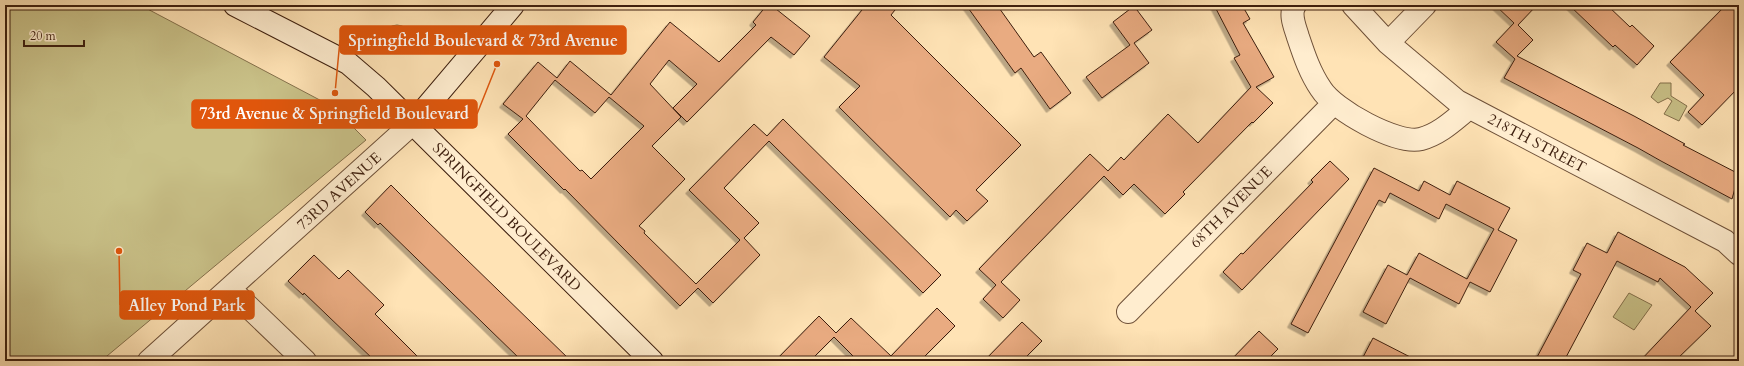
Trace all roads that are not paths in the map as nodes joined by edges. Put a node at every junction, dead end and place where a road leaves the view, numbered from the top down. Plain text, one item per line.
1 (234, 5) edge
2 (513, 5) edge
3 (1295, 5) edge
4 (1353, 5) edge
5 (1425, 5) edge
6 (1388, 43) junction
7 (1334, 103) junction
8 (1469, 108) junction
9 (413, 124) junction
10 (1739, 254) edge
11 (230, 289) junction
12 (1128, 312) dead end
13 (149, 361) edge
14 (304, 361) edge
15 (652, 361) edge

1 - 9 street, SPRINGFIELD BOULEVARD
2 - 9 street, 73RD AVENUE
3 - 7 street
4 - 6 street, 218TH STREET
5 - 6 street
6 - 8 street, 218TH STREET
7 - 8 street
7 - 12 street, 68TH AVENUE
8 - 10 street, 218TH STREET
9 - 11 street, 73RD AVENUE
9 - 15 street, SPRINGFIELD BOULEVARD
11 - 13 street, 73RD AVENUE
11 - 14 street

